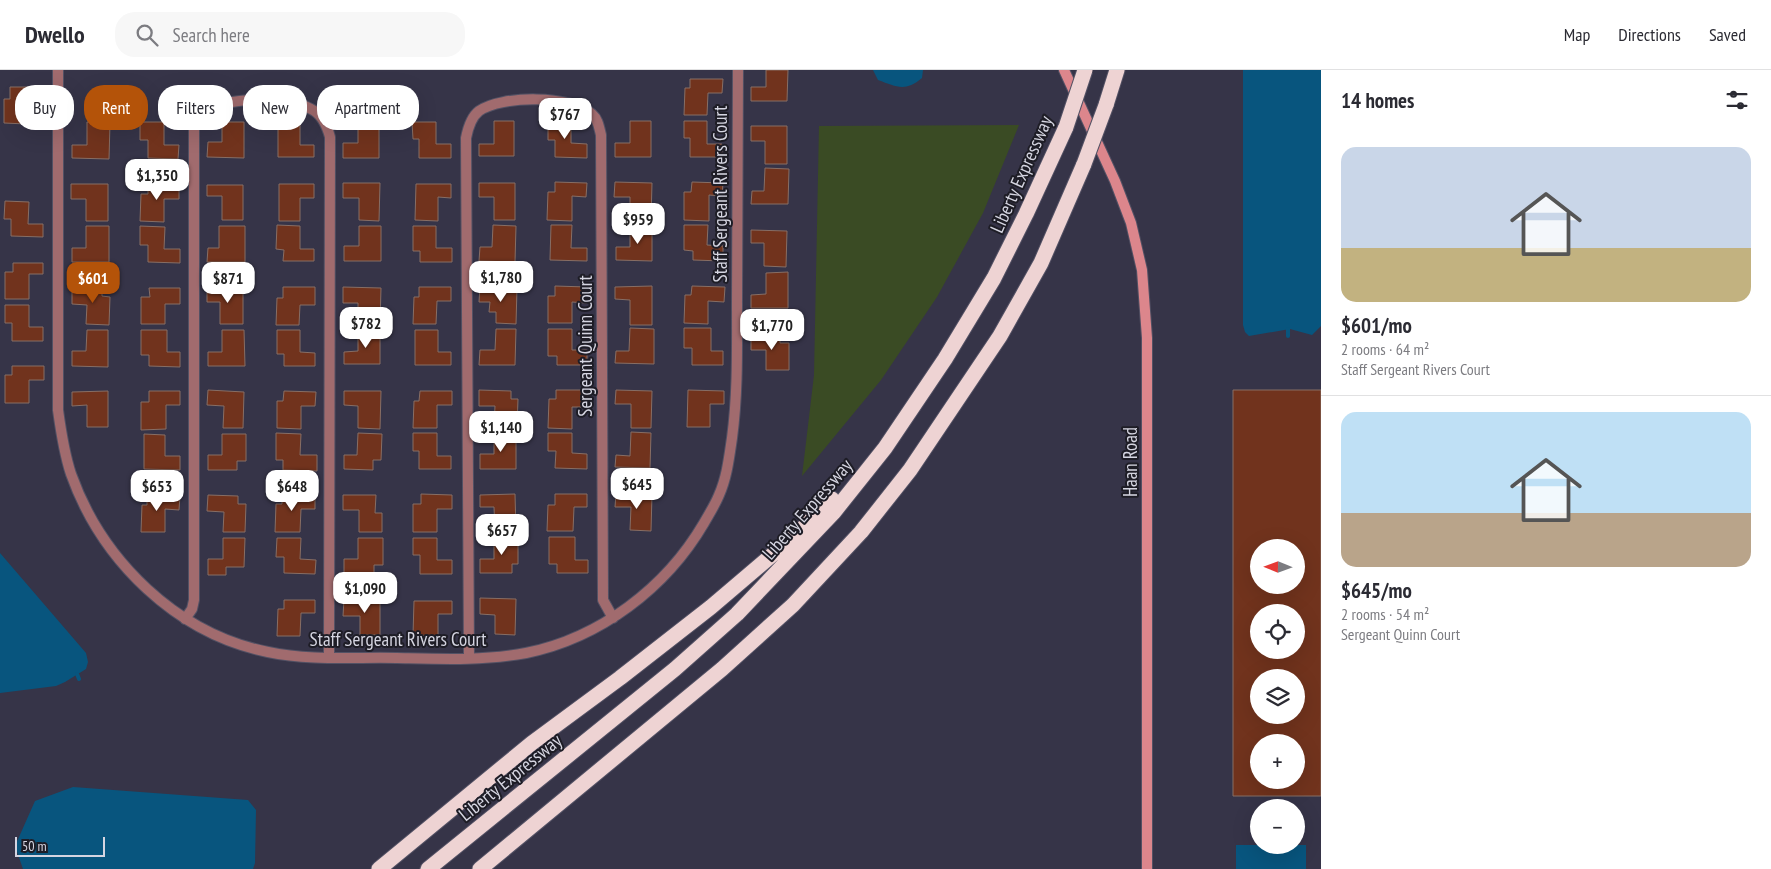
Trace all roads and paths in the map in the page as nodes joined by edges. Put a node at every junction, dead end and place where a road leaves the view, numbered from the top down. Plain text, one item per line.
1 (58, 70) edge
2 (738, 70) edge
3 (1064, 70) edge
4 (1085, 70) edge
5 (1117, 70) edge
6 (885, 448) junction
7 (613, 618) junction
8 (185, 619) junction
9 (329, 657) junction
10 (469, 658) junction
11 (379, 869) edge
12 (428, 869) edge
13 (480, 869) edge
14 (1147, 869) edge

1 - 8 street, Staff Sergeant Rivers Court
2 - 7 street, Staff Sergeant Rivers Court
3 - 14 street, Haan Road
4 - 6 highway, Liberty Expressway, bridge
5 - 13 highway, bridge
6 - 11 highway
6 - 12 highway, Liberty Expressway
7 - 10 street, Staff Sergeant Rivers Court
7 - 10 street, Sergeant Quinn Court
8 - 9 street, Staff Sergeant Rivers Court
8 - 9 street
9 - 10 street, Staff Sergeant Rivers Court

